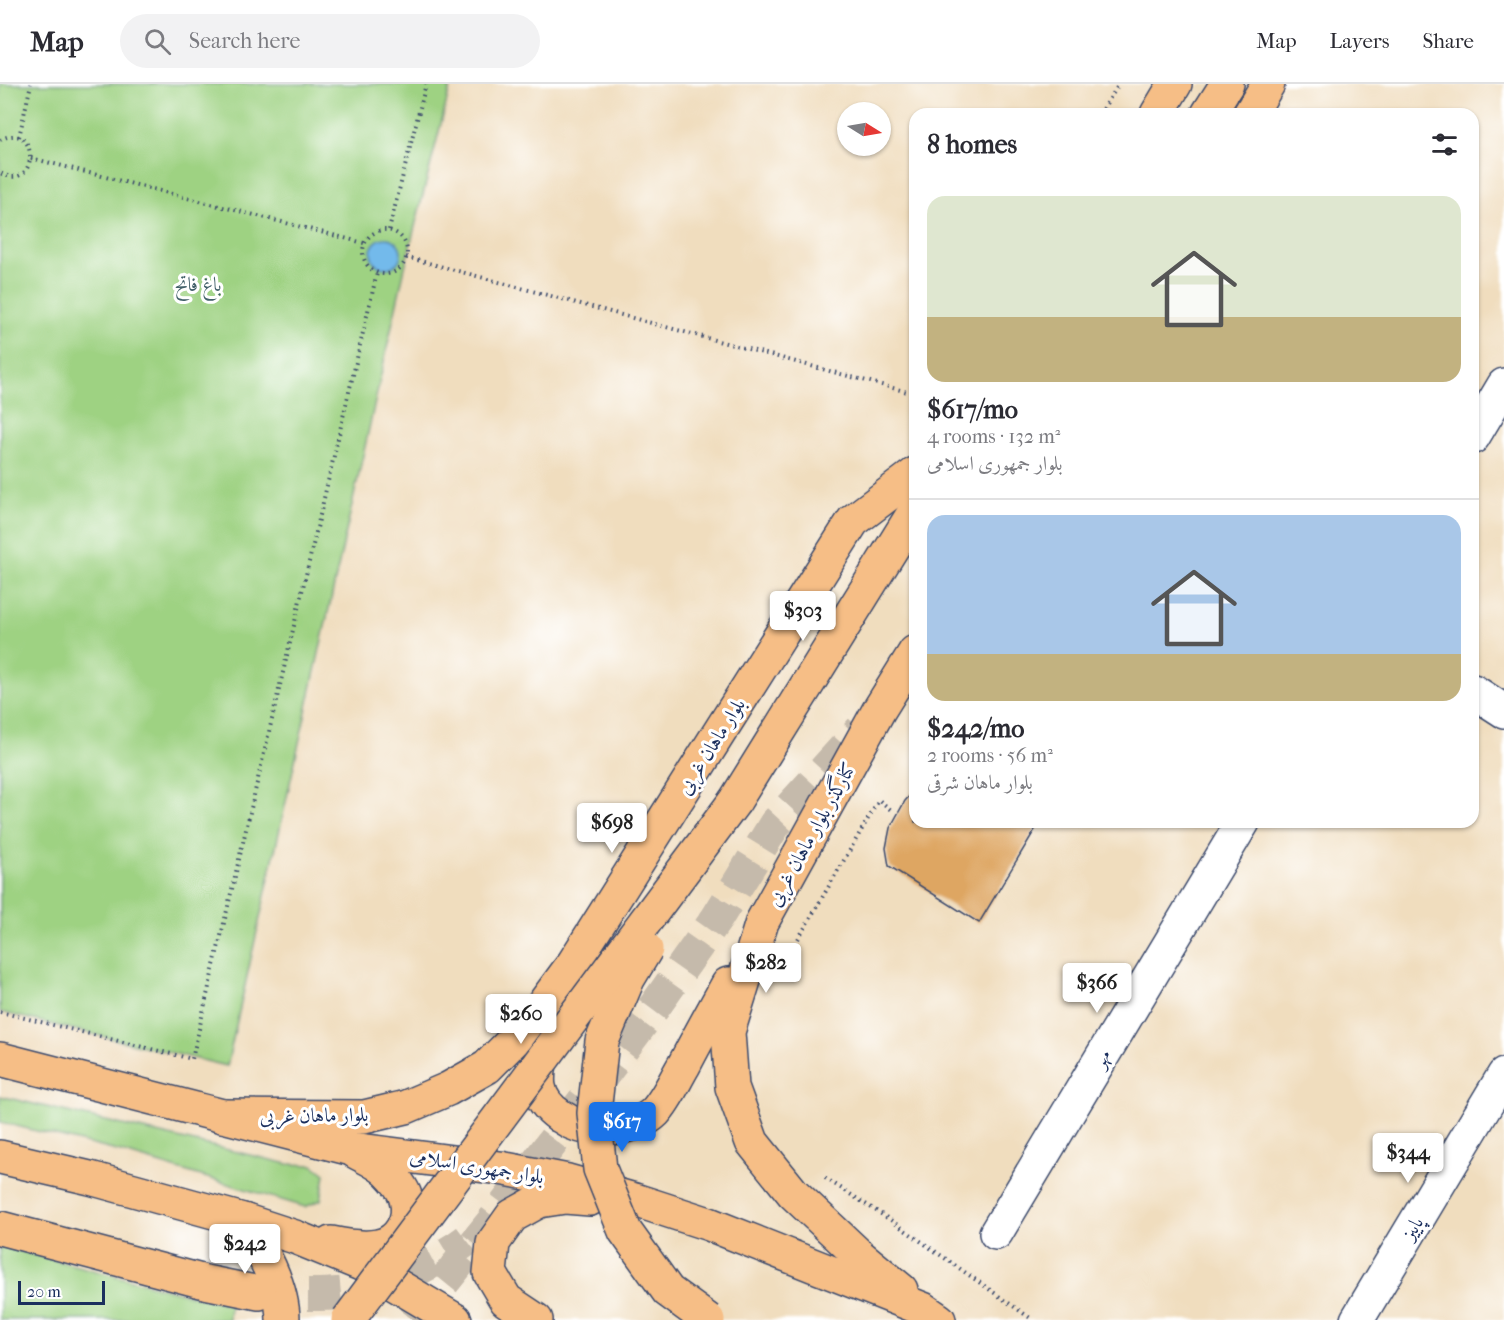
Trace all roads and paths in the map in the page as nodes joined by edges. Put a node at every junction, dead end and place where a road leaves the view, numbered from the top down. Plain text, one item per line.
1 (32, 84) edge
2 (426, 84) edge
3 (1119, 84) edge
4 (1175, 84) edge
5 (1227, 84) edge
6 (1268, 84) edge
7 (1105, 108) edge
8 (1161, 108) edge
9 (1212, 108) edge
10 (1254, 108) edge
11 (19, 137) junction
12 (0, 140) edge
13 (31, 158) junction
14 (1, 173) edge
15 (0, 181) edge
16 (389, 230) junction
17 (364, 243) junction
18 (406, 257) junction
19 (377, 273) junction
20 (1504, 385) edge
21 (909, 392) edge
22 (1479, 427) edge
23 (909, 479) edge
24 (909, 521) edge
25 (909, 662) edge
26 (1479, 695) edge
27 (1504, 711) edge
28 (735, 801) junction
29 (891, 810) dead end
30 (1239, 828) edge
31 (762, 922) junction
32 (573, 964) junction
33 (780, 970) dead end
34 (0, 1012) edge
35 (0, 1059) edge
36 (1504, 1075) edge
37 (222, 1116) junction
38 (352, 1149) junction
39 (0, 1157) edge
40 (816, 1172) dead end
41 (243, 1220) junction
42 (709, 1224) junction
43 (0, 1228) edge
44 (996, 1233) dead end
45 (295, 1237) junction
46 (259, 1293) tunnel mouth
47 (931, 1315) edge
48 (283, 1320) edge
49 (348, 1320) edge
50 (455, 1320) edge
51 (536, 1320) edge
52 (708, 1320) edge
53 (1033, 1320) edge
54 (1357, 1320) edge

1 - 11 path
2 - 16 path
3 - 7 path
4 - 8 main road
5 - 9 main road
6 - 10 main road
11 - 12 path
11 - 13 path
13 - 14 path
13 - 17 path
14 - 15 path
16 - 17 path
16 - 18 path
17 - 19 path
18 - 19 path
18 - 21 path
19 - 34 path
20 - 22 street
23 - 32 main road, بلوار ماهان غربی
24 - 28 main road
25 - 31 main road, کنارگذر بلوار ماهان غربی
26 - 27 street
28 - 49 main road, bridge
28 - 52 main road, bridge
29 - 33 path
30 - 44 street, مهر
31 - 32 main road
31 - 47 main road, کنارگذر بلوار ماهان غربی
32 - 37 main road, بلوار ماهان غربی
35 - 37 main road, بلوار جمهوری اسلامی
36 - 54 street, پاییز
37 - 38 main road, بلوار جمهوری اسلامی
38 - 42 main road, بلوار جمهوری اسلامی
38 - 45 main road
39 - 41 main road
40 - 53 path
41 - 45 main road
41 - 48 main road
42 - 47 main road, بلوار جمهوری اسلامی
42 - 51 main road
43 - 46 main road
45 - 50 main road

